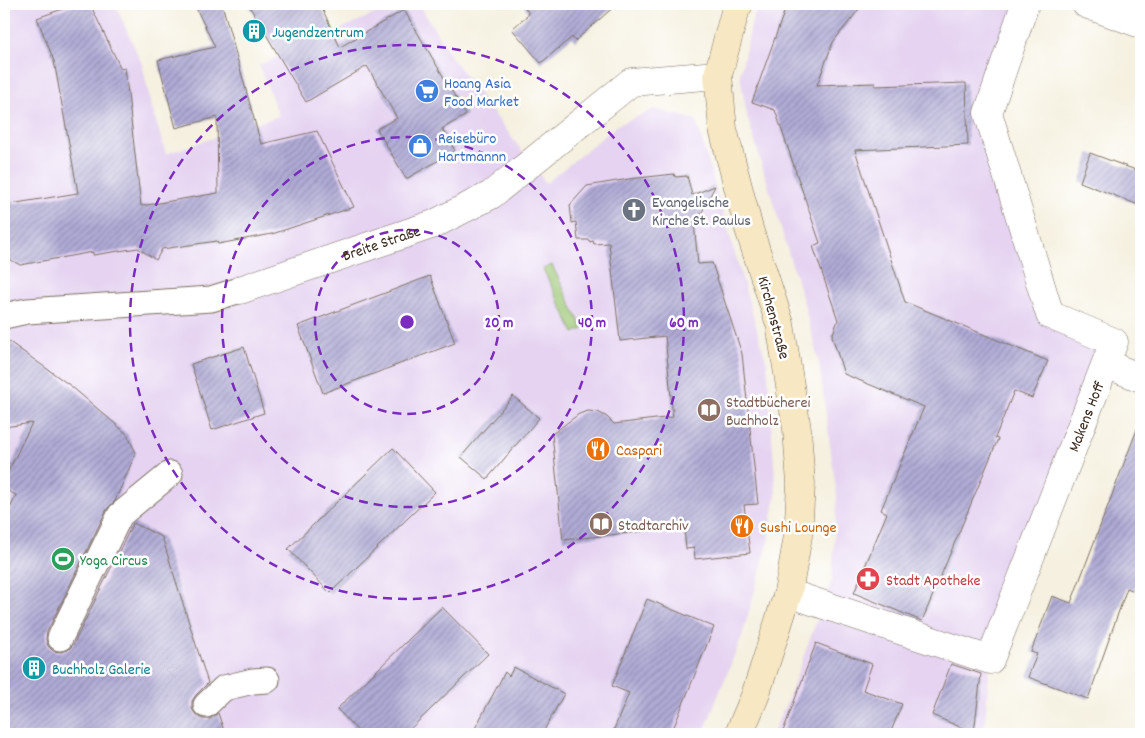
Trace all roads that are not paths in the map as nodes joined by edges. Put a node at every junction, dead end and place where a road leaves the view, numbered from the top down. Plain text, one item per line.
1 (739, 4) edge
2 (1025, 4) edge
3 (1086, 4) edge
4 (1141, 24) edge
5 (718, 75) junction
6 (240, 290) joint
7 (4, 316) edge
8 (1106, 364) junction
9 (1141, 378) edge
10 (170, 474) dead end
11 (788, 593) junction
12 (60, 638) dead end
13 (267, 680) dead end
14 (206, 705) dead end
15 (739, 734) edge

1 - 5 main road
2 - 8 street, Makens Hoff
3 - 4 street
5 - 6 street, Breite Straße
5 - 11 main road, Kirchenstraße
6 - 7 street, Breite Straße
8 - 9 street
8 - 11 street, Makens Hoff
10 - 12 street
11 - 15 main road, Kirchenstraße
13 - 14 street

